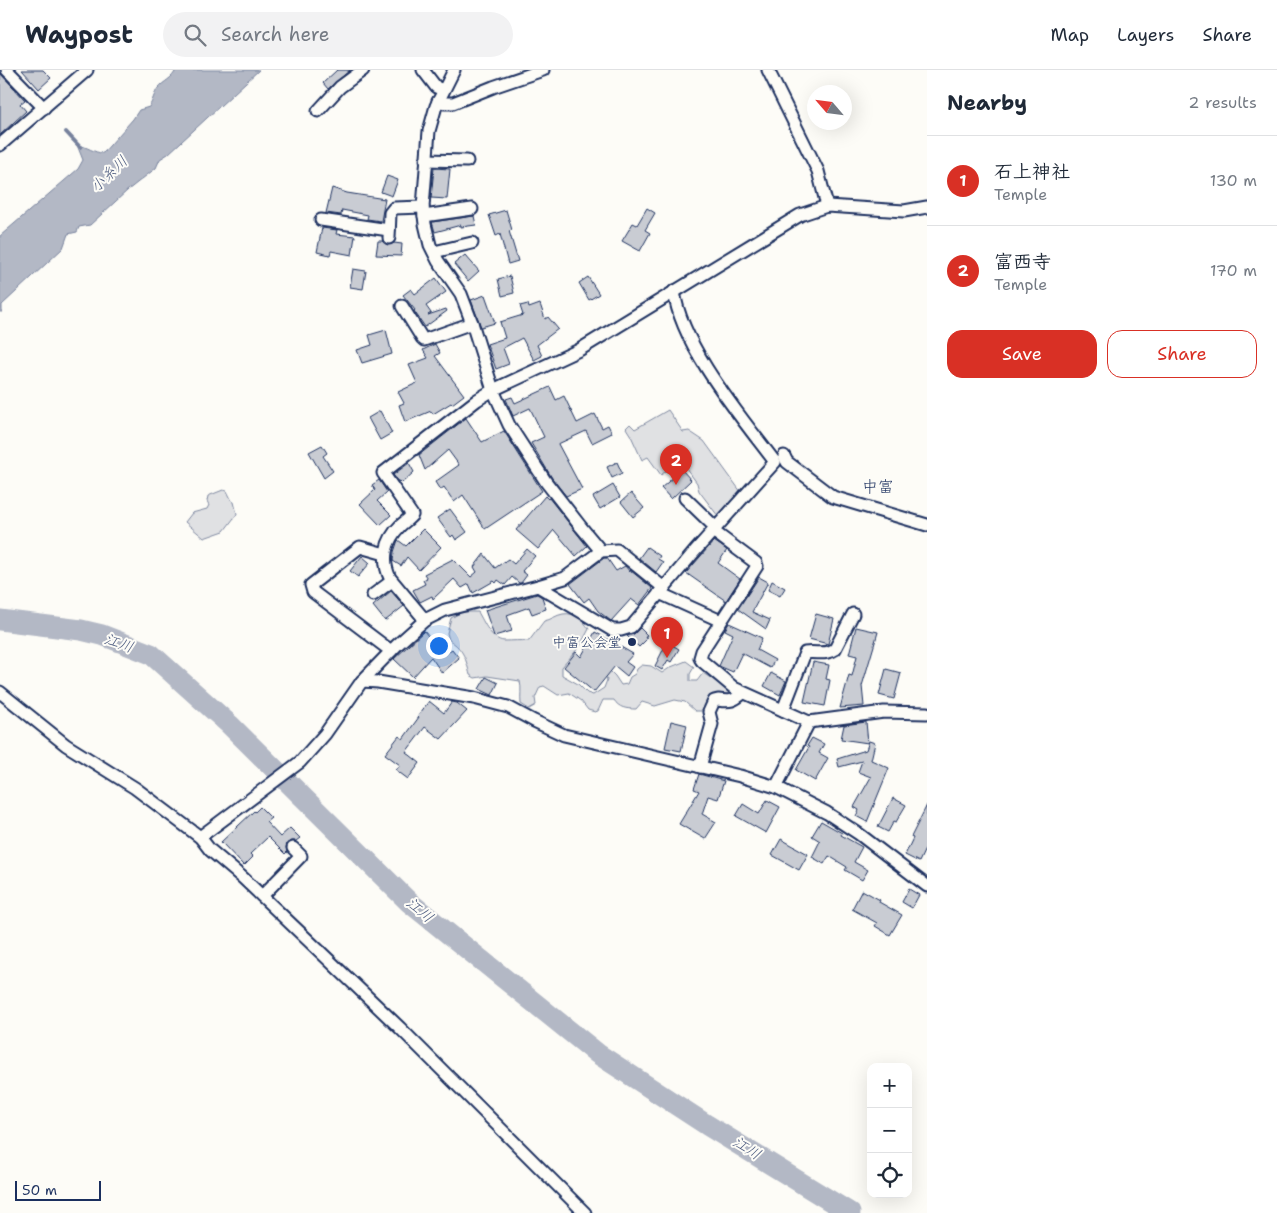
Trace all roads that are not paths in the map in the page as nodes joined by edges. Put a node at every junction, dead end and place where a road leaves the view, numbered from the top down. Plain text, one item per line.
1 (7, 70) edge
2 (87, 70) edge
3 (363, 70) edge
4 (422, 70) edge
5 (454, 70) edge
6 (543, 70) edge
7 (768, 70) edge
8 (443, 90) junction
9 (438, 102) junction
10 (44, 108) junction
11 (318, 110) dead end
12 (0, 145) edge
13 (426, 160) junction
14 (467, 161) dead end
15 (827, 206) junction
16 (927, 207) edge
17 (472, 209) dead end
18 (424, 212) junction
19 (321, 220) dead end
20 (472, 243) dead end
21 (434, 252) junction
22 (674, 291) junction
23 (402, 306) dead end
24 (472, 323) junction
25 (493, 390) junction
26 (780, 459) junction
27 (685, 498) dead end
28 (927, 525) edge
29 (714, 530) junction
30 (601, 551) junction
31 (385, 554) junction
32 (392, 581) junction
33 (538, 586) junction
34 (661, 591) junction
35 (373, 595) dead end
36 (853, 614) dead end
37 (425, 620) junction
38 (721, 622) junction
39 (391, 651) junction
40 (362, 681) junction
41 (0, 692) edge
42 (743, 693) junction
43 (784, 710) junction
44 (927, 714) edge
45 (809, 722) junction
46 (700, 767) junction
47 (776, 787) junction
48 (200, 837) junction
49 (293, 848) dead end
50 (927, 886) edge
51 (262, 896) junction
52 (585, 1213) edge

1 - 10 street
2 - 10 street
3 - 11 street
4 - 8 street
5 - 8 street
6 - 9 street
7 - 15 street
8 - 9 street
9 - 13 street
10 - 12 street
13 - 14 street
13 - 18 street
15 - 16 street
15 - 22 street
17 - 18 street
18 - 19 street
18 - 21 street
20 - 21 street
21 - 24 street
22 - 25 street
22 - 26 street
23 - 24 street
24 - 25 street
25 - 30 street
25 - 31 street
26 - 28 street
26 - 29 street
27 - 29 street
29 - 34 street
29 - 38 street
30 - 33 street
30 - 34 street
31 - 32 street
31 - 39 street
32 - 35 street
32 - 37 street
33 - 34 street
33 - 37 street
34 - 38 street
36 - 43 street
37 - 39 street
38 - 42 street
39 - 40 street
40 - 46 street
40 - 48 street
41 - 48 street
42 - 43 street
42 - 46 street
43 - 45 street
44 - 45 street
45 - 47 street
46 - 47 street
47 - 50 street
48 - 51 street
49 - 51 street
51 - 52 street

